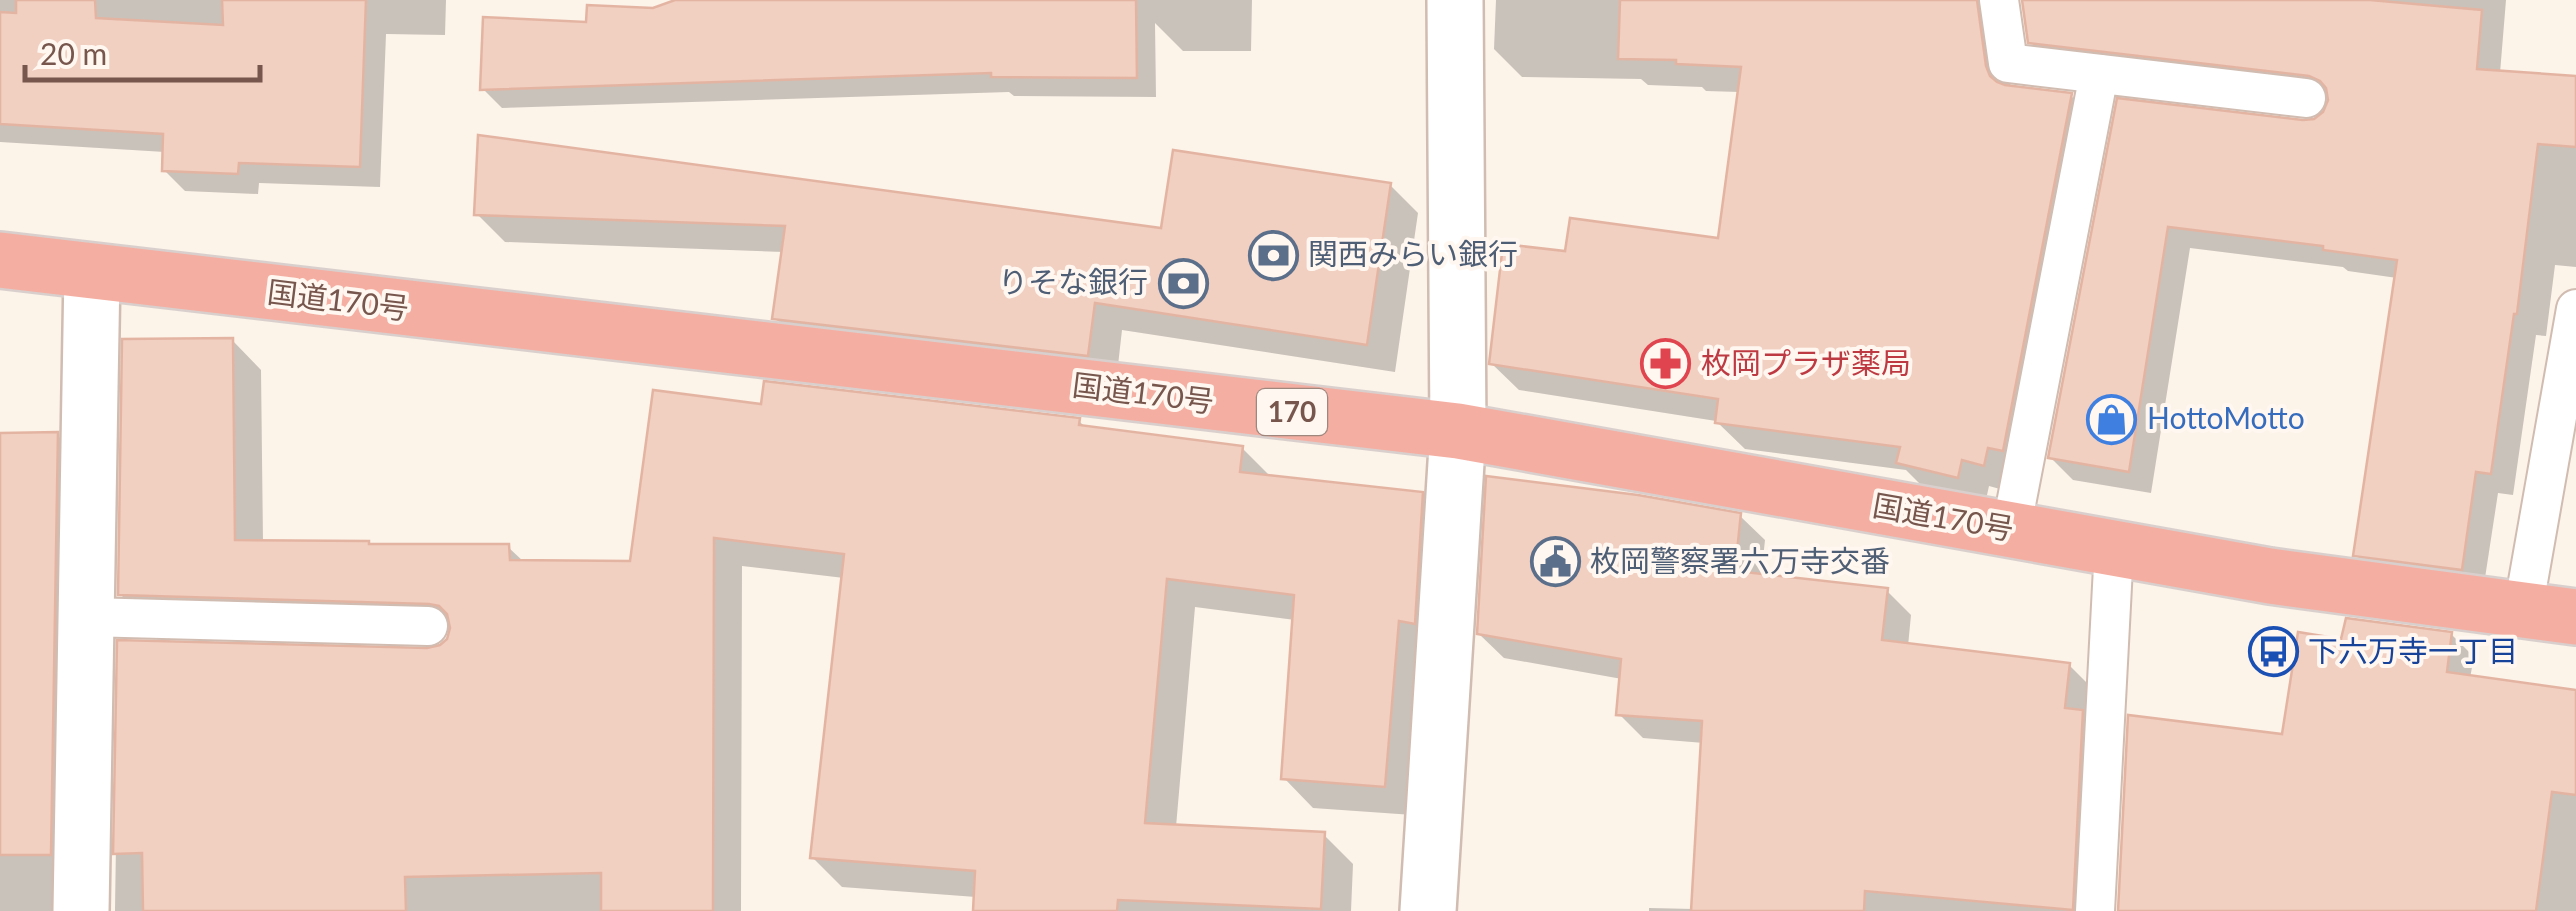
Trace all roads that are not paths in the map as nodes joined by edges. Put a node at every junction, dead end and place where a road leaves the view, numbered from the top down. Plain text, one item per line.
1 (1455, 0) edge
2 (1999, 0) edge
3 (2099, 74) junction
4 (2306, 98) dead end
5 (0, 260) edge
6 (92, 272) junction
7 (2576, 309) edge
8 (1458, 431) junction
9 (2011, 530) junction
10 (2114, 548) junction
11 (2550, 613) edge
12 (86, 617) junction
13 (428, 626) dead end
14 (81, 911) edge
15 (1428, 911) edge
16 (2095, 911) edge

1 - 8 street
2 - 3 lane
3 - 4 lane
3 - 9 lane
5 - 6 highway, 国道170号 / 170
6 - 8 highway, 国道170号 / 170
6 - 12 street
7 - 11 lane
8 - 9 highway, 国道170号 / 170
8 - 15 street
9 - 10 highway, 国道170号 / 170
10 - 11 highway, 国道170号 / 170
10 - 16 lane
12 - 13 lane
12 - 14 street

